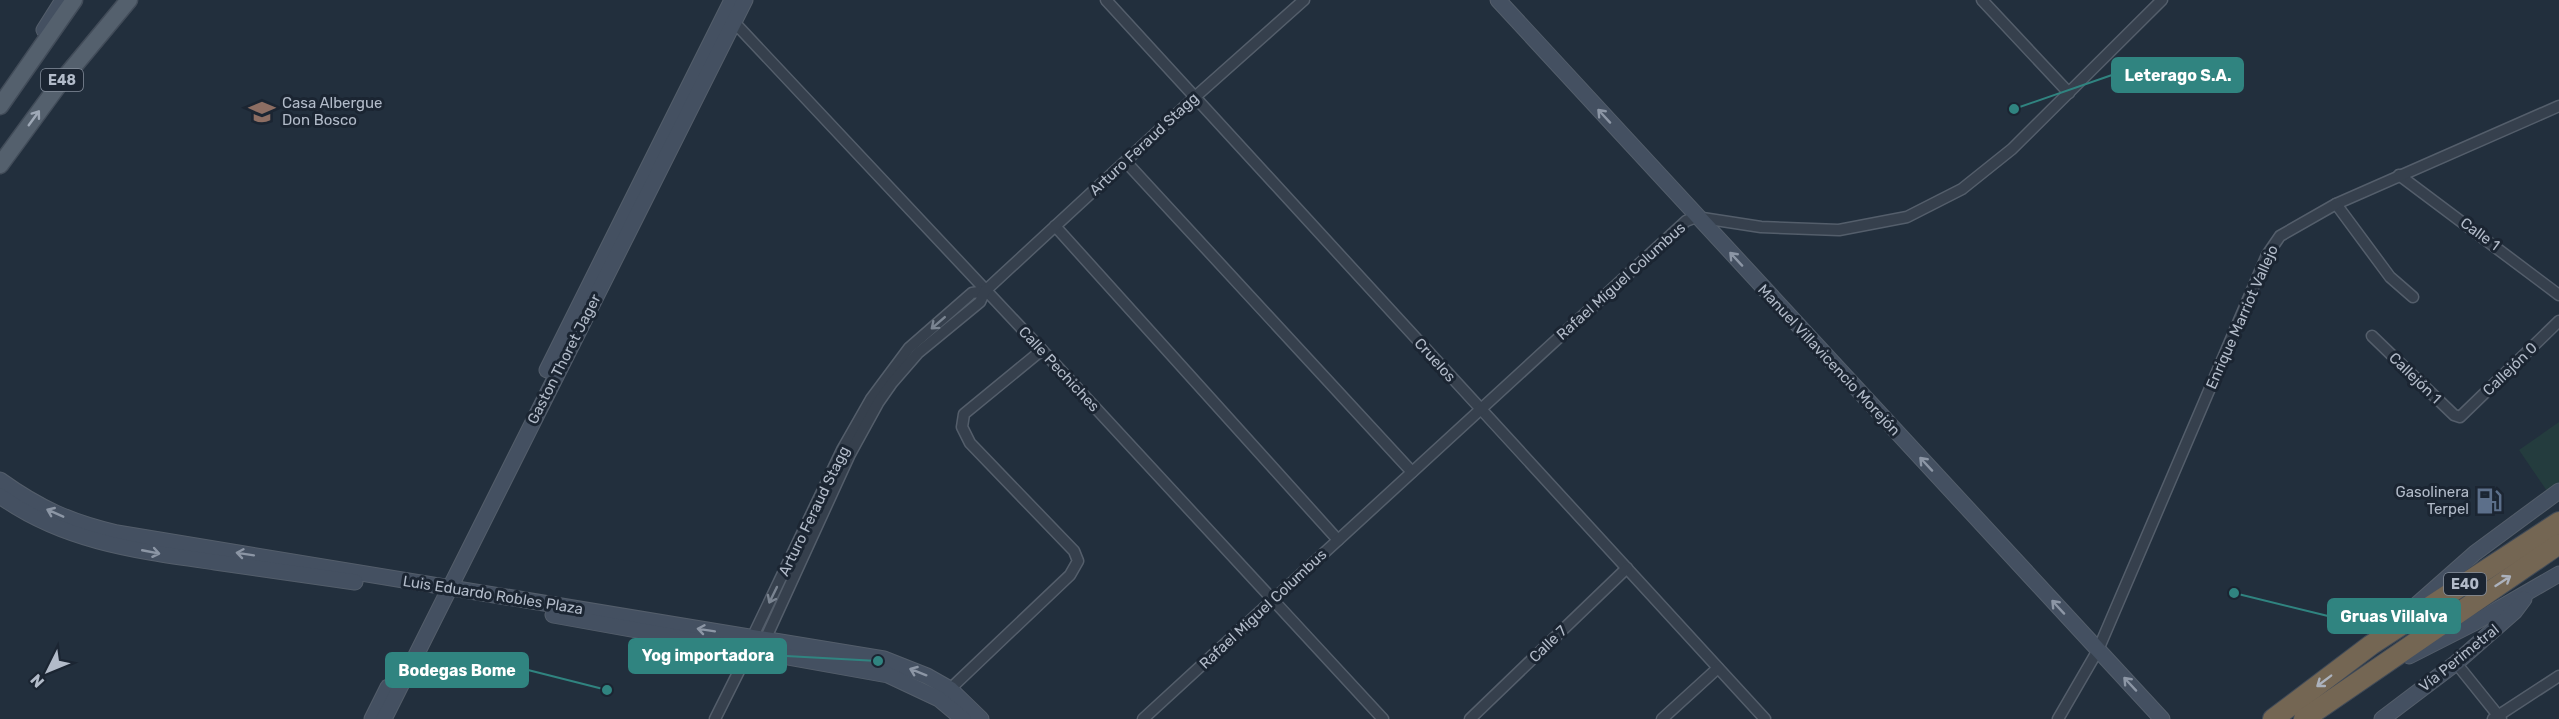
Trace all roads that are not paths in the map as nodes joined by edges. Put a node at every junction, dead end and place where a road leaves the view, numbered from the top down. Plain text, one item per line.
1 (63, 0) edge
2 (74, 0) edge
3 (129, 0) edge
4 (732, 0) edge
5 (745, 0) edge
6 (1106, 0) edge
7 (1304, 0) edge
8 (1498, 0) edge
9 (1982, 0) edge
10 (2162, 0) edge
11 (733, 21) junction
12 (2069, 93) junction
13 (0, 96) edge
14 (1195, 97) junction
15 (0, 106) edge
16 (2559, 106) edge
17 (1126, 162) junction
18 (0, 165) edge
19 (2399, 175) junction
20 (2336, 204) junction
21 (1696, 217) junction
22 (1055, 226) junction
23 (985, 291) junction
24 (2559, 294) edge
25 (2413, 297) dead end
26 (2559, 321) edge
27 (2372, 336) dead end
28 (1042, 350) junction
29 (1480, 409) junction
30 (2460, 417) joint
31 (1412, 472) junction
32 (0, 480) edge
33 (2559, 491) edge
34 (0, 496) edge
35 (2559, 522) edge
36 (1338, 540) junction
37 (2559, 544) edge
38 (1627, 568) junction
39 (2559, 574) edge
40 (442, 591) junction
41 (2531, 591) junction
42 (1273, 600) junction
43 (755, 643) junction
44 (2370, 645) junction
45 (2098, 650) junction
46 (2456, 663) junction
47 (1718, 668) junction
48 (2559, 676) edge
49 (2351, 685) junction
50 (950, 689) junction
51 (2497, 718) edge
52 (372, 719) edge
53 (384, 719) edge
54 (715, 719) edge
55 (963, 719) edge
56 (981, 719) edge
57 (1143, 719) edge
58 (1383, 719) edge
59 (1470, 719) edge
60 (1662, 719) edge
61 (1765, 719) edge
62 (2058, 719) edge
63 (2162, 719) edge
64 (2273, 719) edge
65 (2304, 719) edge
66 (2382, 719) edge

1 - 13 street, E48
2 - 15 main road, E48
18 -> 3 main road, E48
4 - 40 street, Gaston Thoret Jager
5 - 11 street, Gaston Thoret Jager
6 - 14 street, Cruelos
7 - 14 street, Arturo Feraud Stagg
21 -> 8 street, Manuel Villavicencio Morejón
9 - 12 street
10 - 12 street, Rafael Miguel Columbus
11 - 23 street, Calle Pechiches
11 - 40 street, Gaston Thoret Jager
12 - 21 street, Rafael Miguel Columbus
14 - 17 street, Arturo Feraud Stagg
14 - 29 street, Cruelos
16 - 19 street, Enrique Marriot Vallejo
17 - 22 street, Arturo Feraud Stagg
17 - 31 street
19 - 20 street, Enrique Marriot Vallejo
19 - 24 street, Calle 1
20 - 25 street
20 - 45 street, Enrique Marriot Vallejo
21 - 29 street, Rafael Miguel Columbus
45 -> 21 street, Manuel Villavicencio Morejón
22 - 23 street, Arturo Feraud Stagg
22 - 36 street
23 - 28 street, Calle Pechiches
23 - 43 street, Arturo Feraud Stagg
26 - 30 street, Callejón 0
27 - 30 street, Callejón 1
28 - 42 street, Calle Pechiches
28 - 50 street
29 - 31 street, Rafael Miguel Columbus
29 - 38 street, Cruelos
31 - 36 street, Rafael Miguel Columbus
40 -> 32 street, Luis Eduardo Robles Plaza
33 - 44 street
34 -> 40 street, Luis Eduardo Robles Plaza
35 - 44 highway, E40
36 - 42 street, Rafael Miguel Columbus
49 -> 37 highway, Vía Perimetral / E40
38 - 47 street, Cruelos
38 - 59 street, Calle 7
39 - 41 street, Vía Perimetral
40 - 43 street, Luis Eduardo Robles Plaza
40 - 52 street, Gaston Thoret Jager
40 - 53 street, Gaston Thoret Jager
41 - 46 street, Vía Perimetral
41 - 49 street, Vía Perimetral
42 - 57 street, Rafael Miguel Columbus
42 - 58 street, Calle Pechiches
50 -> 43 street, Luis Eduardo Robles Plaza
43 - 54 street, Arturo Feraud Stagg
43 - 55 street, Luis Eduardo Robles Plaza
44 -> 64 highway, E40
45 - 62 street, Enrique Marriot Vallejo
63 -> 45 street, Manuel Villavicencio Morejón
46 - 51 street
46 - 66 street, Vía Perimetral
47 - 60 street
47 - 61 street, Cruelos
48 - 51 street
49 - 65 highway, Vía Perimetral / E40
50 - 56 street, Luis Eduardo Robles Plaza

